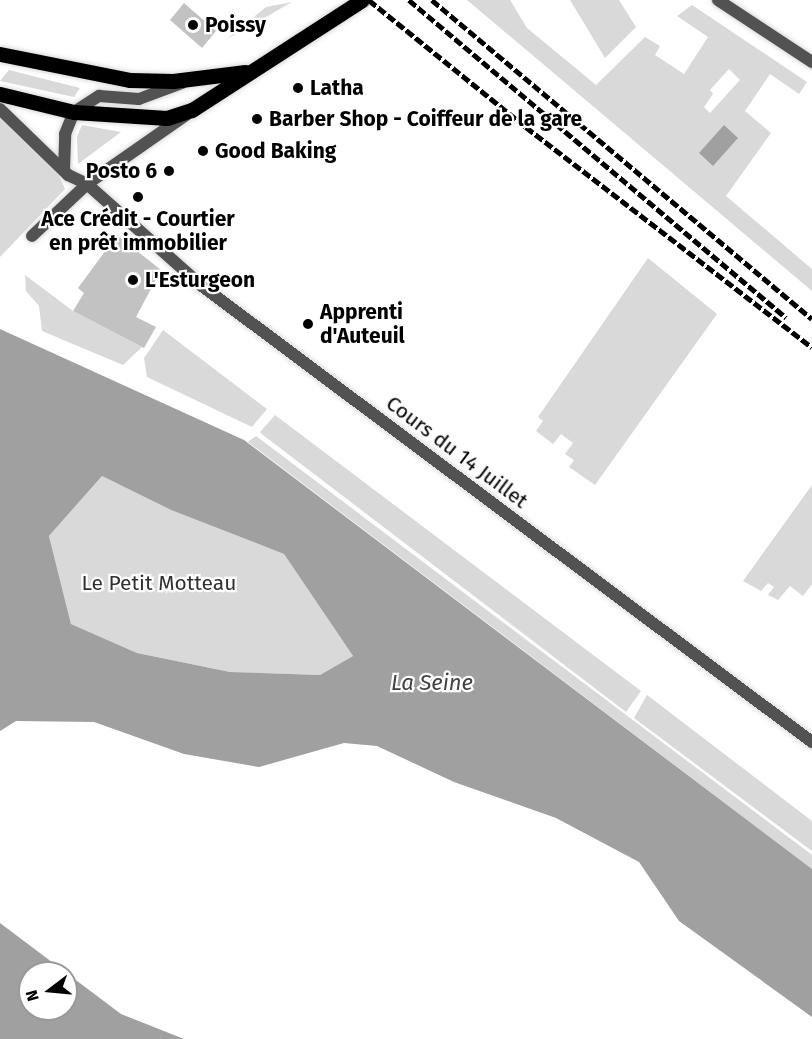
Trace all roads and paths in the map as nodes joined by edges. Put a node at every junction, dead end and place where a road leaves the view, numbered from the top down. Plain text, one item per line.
1 (362, 0) edge
2 (718, 0) edge
3 (0, 54) edge
4 (812, 63) edge
5 (248, 71) junction
6 (192, 80) junction
7 (0, 94) edge
8 (0, 110) edge
9 (192, 110) junction
10 (74, 112) junction
11 (64, 170) junction
12 (87, 184) junction
13 (32, 236) dead end
14 (812, 742) edge

1 - 5 main road
2 - 4 street
3 - 6 main road
5 - 6 main road
5 - 9 main road
6 - 10 street
7 - 10 main road
8 - 11 street, Cours du 14 Juillet
9 - 10 main road
9 - 12 street
10 - 11 street
11 - 12 street, Cours du 14 Juillet
12 - 13 street
12 - 14 street, Cours du 14 Juillet

